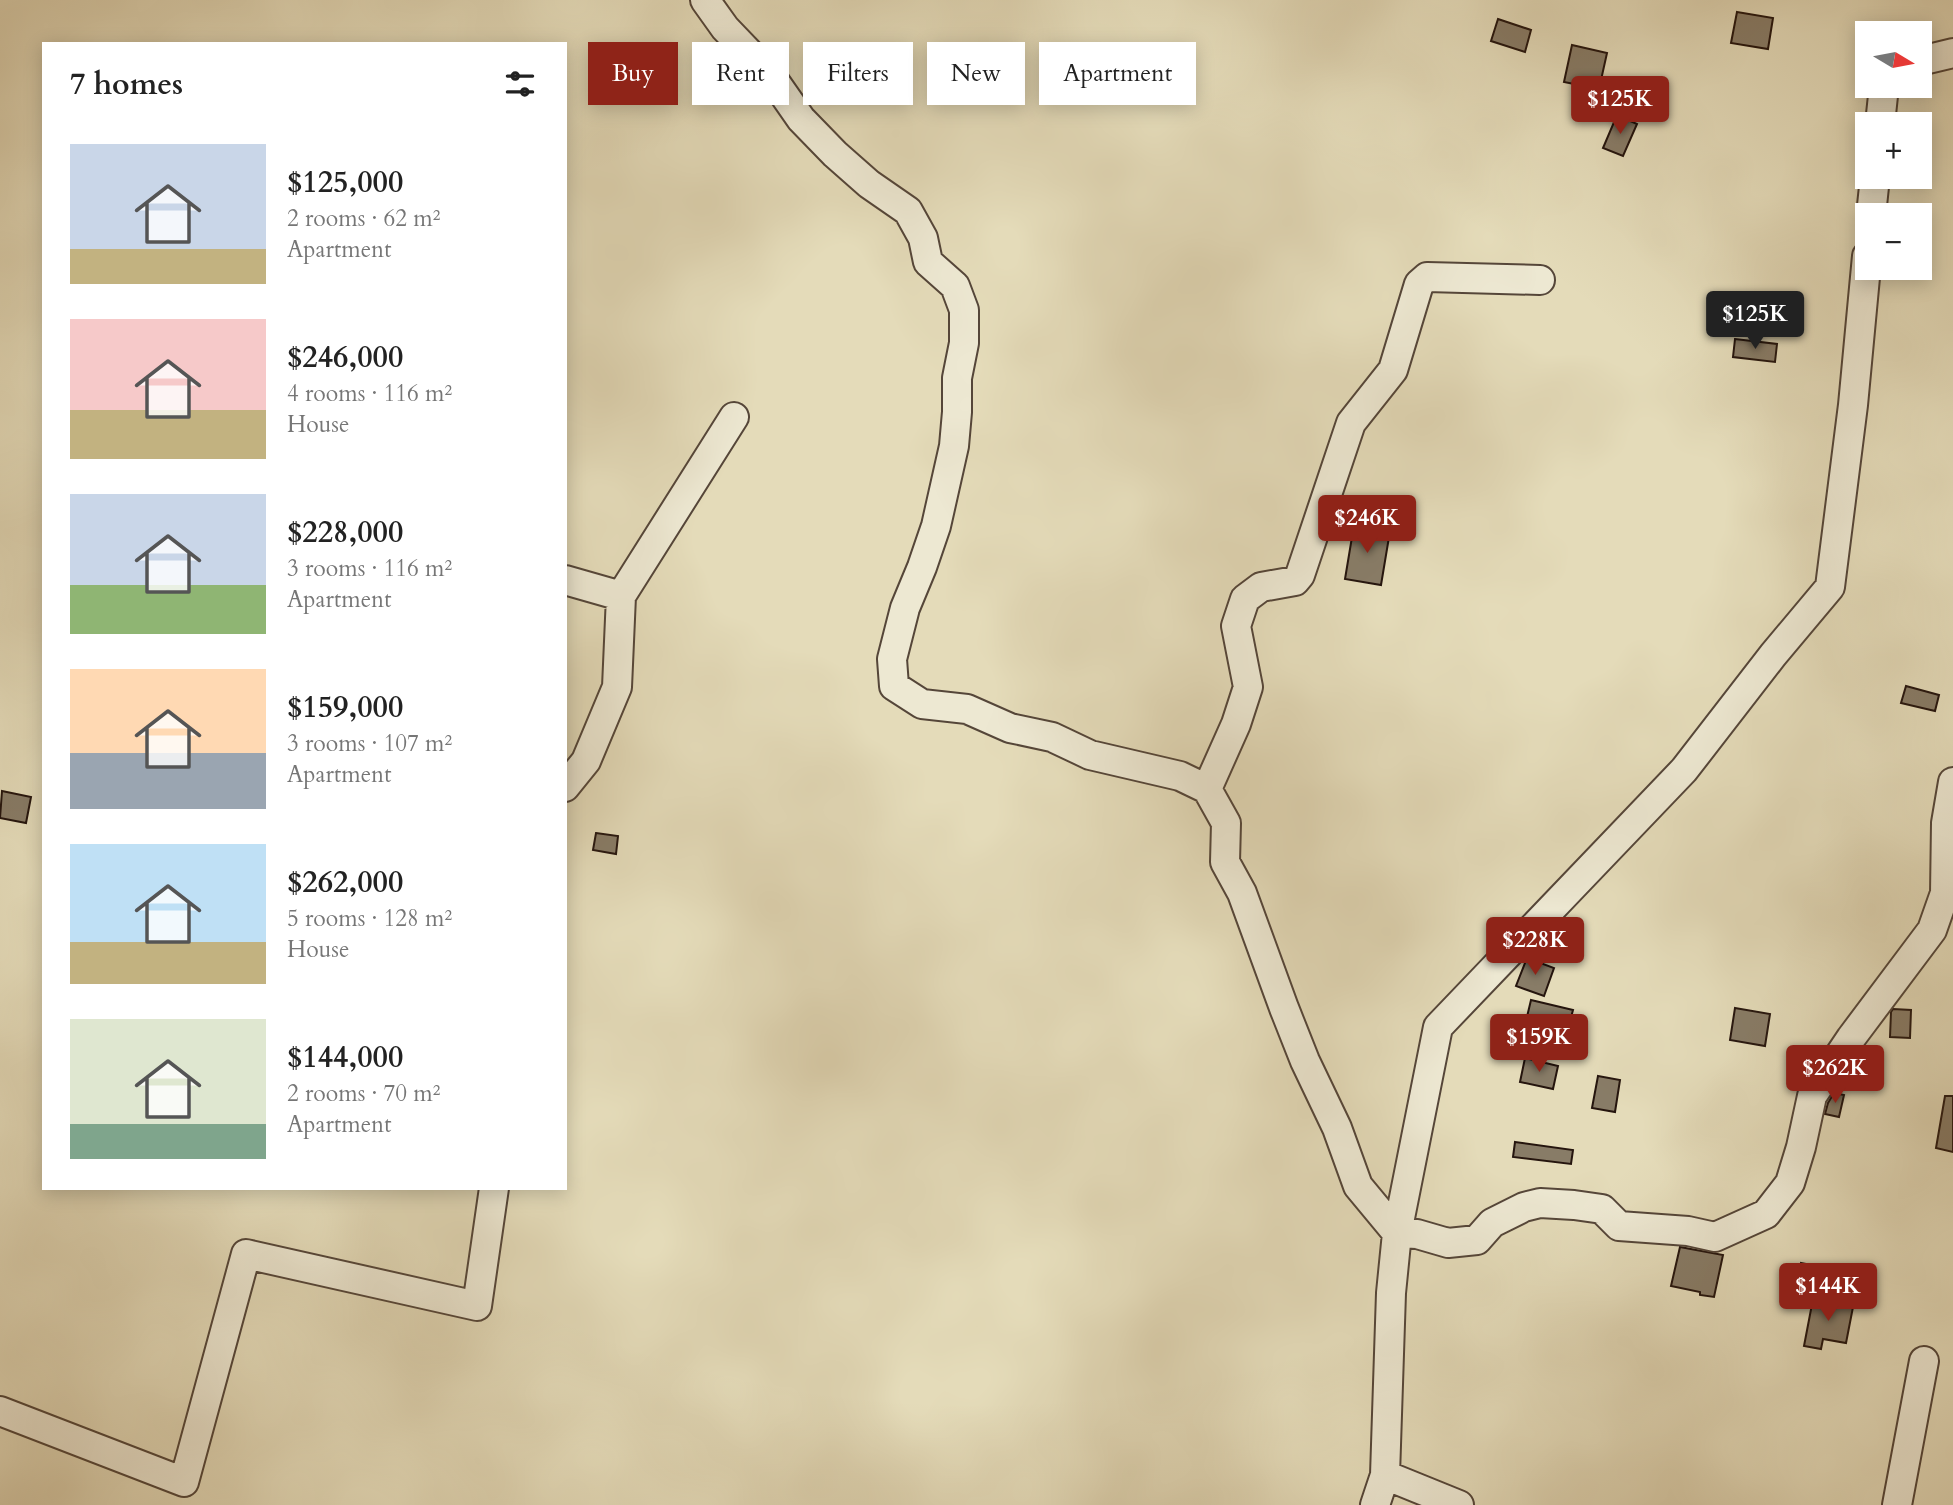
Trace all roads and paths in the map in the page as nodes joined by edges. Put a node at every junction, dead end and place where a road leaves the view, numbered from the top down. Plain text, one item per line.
1 (705, 0) edge
2 (1953, 53) edge
3 (1932, 58) edge
4 (1540, 280) dead end
5 (1865, 280) edge
6 (734, 417) dead end
7 (567, 581) edge
8 (621, 596) junction
9 (1953, 782) edge
10 (567, 785) edge
11 (1207, 789) junction
12 (1949, 861) edge
13 (494, 1190) edge
14 (1397, 1233) junction
15 (1924, 1361) dead end
16 (0, 1410) edge
17 (1385, 1475) junction
18 (1375, 1505) edge
19 (1460, 1505) edge
20 (1897, 1505) edge

1 - 11 street
2 - 3 street
4 - 11 street
5 - 14 street
6 - 8 street
7 - 8 street
8 - 10 street
9 - 12 street
11 - 14 street
12 - 14 street
13 - 16 street
14 - 17 street
15 - 20 street
17 - 18 street
17 - 19 street

